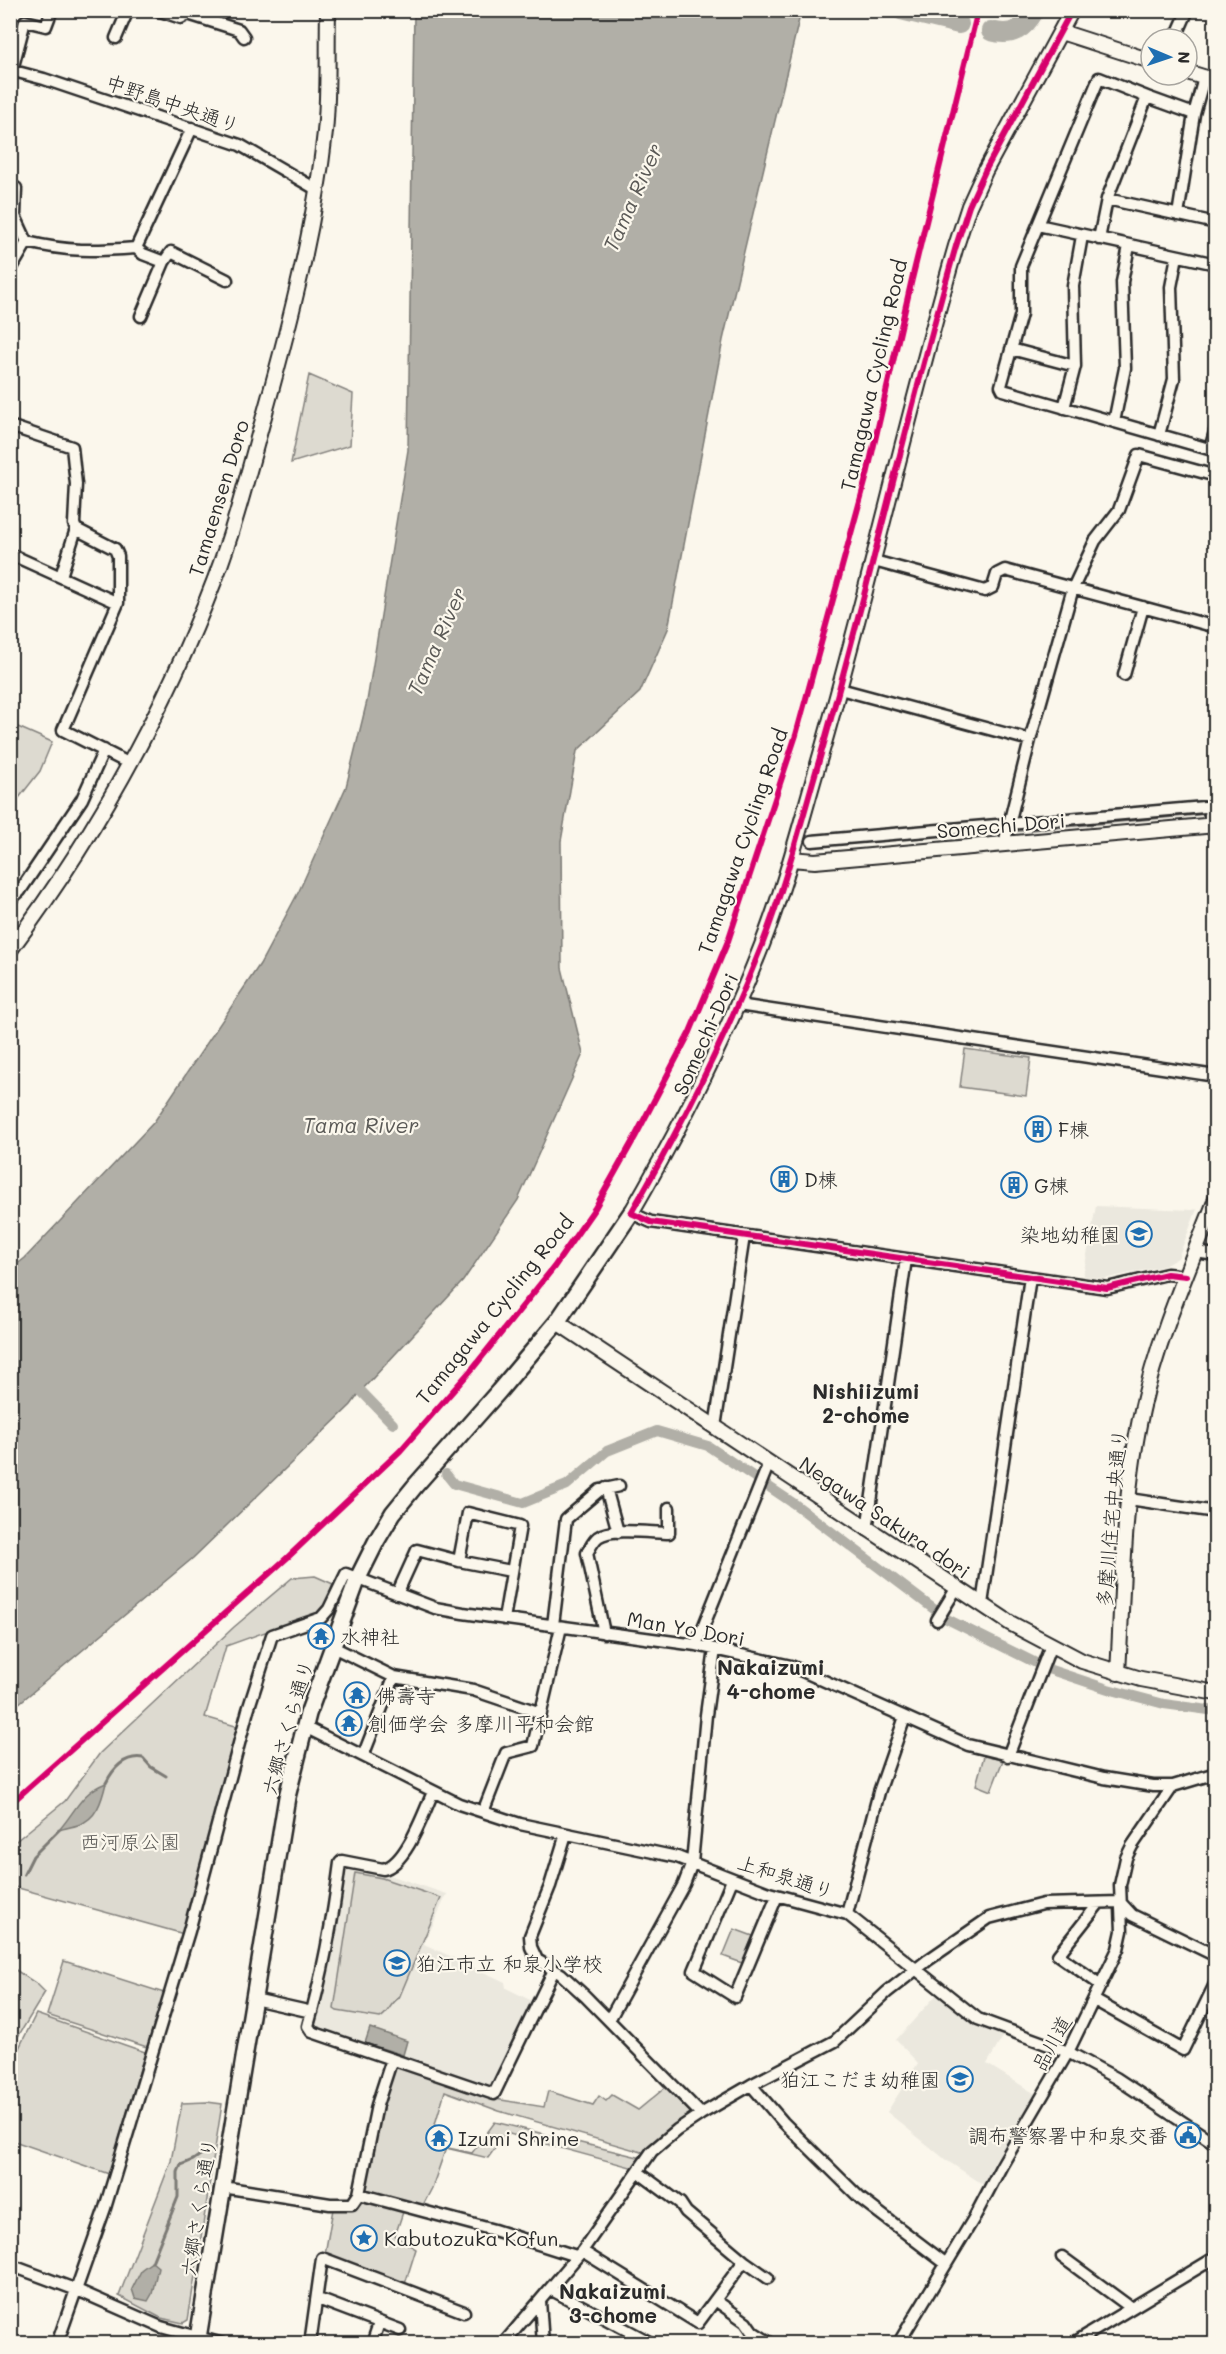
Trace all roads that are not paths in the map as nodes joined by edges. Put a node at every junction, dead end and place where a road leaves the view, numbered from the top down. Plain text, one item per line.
1 (52, 10) edge
2 (128, 10) edge
3 (156, 10) edge
4 (328, 10) edge
5 (1072, 10) edge
6 (1188, 10) edge
7 (1180, 27) edge
8 (1061, 32) junction
9 (244, 37) dead end
10 (116, 38) dead end
11 (1139, 57) edge
12 (11, 70) edge
13 (1210, 80) edge
14 (1147, 97) junction
15 (1194, 114) junction
16 (192, 128) junction
17 (16, 188) dead end
18 (316, 189) junction
19 (1107, 200) junction
20 (1178, 215) junction
21 (1215, 223) edge
22 (1038, 225) junction
23 (1082, 236) junction
24 (1099, 239) junction
25 (27, 242) junction
26 (1129, 246) junction
27 (136, 248) junction
28 (1177, 256) junction
29 (164, 262) junction
30 (1215, 264) edge
31 (10, 272) edge
32 (227, 280) dead end
33 (141, 316) dead end
34 (1011, 349) junction
35 (1075, 366) junction
36 (1064, 408) junction
37 (1114, 422) junction
38 (10, 426) edge
39 (1215, 428) edge
40 (1159, 435) junction
41 (1213, 450) edge
42 (1215, 476) edge
43 (76, 529) junction
44 (12, 554) edge
45 (874, 561) junction
46 (61, 576) junction
47 (1073, 588) junction
48 (118, 603) junction
49 (1143, 607) junction
50 (1215, 627) edge
51 (1124, 675) dead end
52 (840, 689) junction
53 (1030, 740) junction
54 (104, 750) junction
55 (130, 764) junction
56 (1215, 791) edge
57 (1214, 806) edge
58 (1009, 823) junction
59 (1213, 826) edge
60 (812, 841) dead end
61 (1005, 844) junction
62 (791, 859) junction
63 (10, 900) edge
64 (10, 950) edge
65 (738, 1005) junction
66 (1215, 1076) edge
67 (1215, 1199) edge
68 (630, 1213) junction
69 (744, 1236) junction
70 (1195, 1252) junction
71 (1215, 1255) edge
72 (906, 1259) junction
73 (1030, 1276) junction
74 (1186, 1276) junction
75 (557, 1322) junction
76 (715, 1427) junction
77 (766, 1469) junction
78 (619, 1486) dead end
79 (606, 1488) junction
80 (1129, 1499) junction
81 (669, 1508) dead end
82 (1215, 1512) edge
83 (867, 1530) junction
84 (618, 1532) junction
85 (459, 1561) junction
86 (511, 1571) junction
87 (358, 1578) junction
88 (956, 1589) junction
89 (397, 1594) junction
90 (982, 1604) junction
91 (504, 1618) junction
92 (937, 1620) dead end
93 (557, 1626) junction
94 (604, 1633) junction
95 (696, 1645) junction
96 (333, 1647) junction
97 (715, 1649) junction
98 (1048, 1652) junction
99 (1118, 1673) junction
100 (394, 1677) junction
101 (1215, 1693) edge
102 (541, 1713) junction
103 (905, 1717) junction
104 (305, 1727) junction
105 (1008, 1755) junction
106 (363, 1756) junction
107 (1215, 1773) edge
108 (1173, 1786) junction
109 (433, 1792) junction
110 (483, 1812) junction
111 (566, 1834) junction
112 (692, 1863) junction
113 (732, 1880) junction
114 (777, 1896) junction
115 (1120, 1902) junction
116 (1099, 1903) junction
117 (847, 1914) junction
118 (1215, 1956) edge
119 (917, 1969) junction
120 (554, 1970) junction
121 (1215, 1982) edge
122 (1101, 1985) junction
123 (254, 1999) junction
124 (1094, 2000) junction
125 (312, 2012) junction
126 (609, 2020) junction
127 (1068, 2052) junction
128 (392, 2059) junction
129 (751, 2085) junction
130 (701, 2114) junction
131 (1215, 2144) edge
132 (638, 2172) junction
133 (223, 2187) junction
134 (359, 2194) junction
135 (579, 2254) junction
136 (1062, 2257) dead end
137 (1215, 2257) edge
138 (744, 2260) junction
139 (945, 2263) junction
140 (10, 2265) edge
141 (768, 2278) dead end
142 (550, 2289) junction
143 (77, 2290) junction
144 (318, 2300) junction
145 (715, 2300) junction
146 (540, 2301) junction
147 (1130, 2307) junction
148 (464, 2312) dead end
149 (379, 2323) junction
150 (400, 2330) dead end
151 (198, 2341) edge
152 (57, 2343) edge
153 (223, 2343) edge
154 (310, 2343) edge
155 (372, 2343) edge
156 (503, 2343) edge
157 (543, 2343) edge
158 (653, 2343) edge
159 (772, 2343) edge
160 (898, 2343) edge
161 (1072, 2343) edge

1 - 12 street
2 - 10 street
3 - 9 street
4 - 18 street, Tamaensen Doro
5 - 8 street, Somechi-Dori
6 - 7 street
8 - 11 street
8 - 45 street, Somechi-Dori
12 - 16 street, 中野島中央通り
13 - 15 street
14 - 15 street
14 - 19 street
14 - 22 street
15 - 20 street
16 - 18 street, 中野島中央通り
16 - 27 street
17 - 25 street
18 - 55 street, Tamaensen Doro
19 - 20 street
19 - 24 street
20 - 21 street
22 - 23 street
22 - 34 street
23 - 24 street
23 - 35 street
24 - 26 street
25 - 27 street
25 - 31 street
26 - 28 street
26 - 37 street
27 - 29 street
28 - 30 street
28 - 40 street
29 - 32 street
29 - 33 street
34 - 35 street
34 - 36 street
35 - 36 street
36 - 37 street
37 - 40 street
38 - 43 street
39 - 41 street
40 - 41 street
42 - 47 street
43 - 46 street
43 - 48 street
44 - 46 street
45 - 47 street
45 - 52 street, Somechi-Dori
46 - 48 street
47 - 49 street
47 - 53 street
48 - 54 street
49 - 50 street
49 - 51 street
52 - 53 street
52 - 62 street, Somechi-Dori
53 - 58 street
54 - 55 street
54 - 63 street
55 - 64 street, Tamaensen Doro
56 - 57 street
57 - 58 street
57 - 59 street
58 - 60 street
58 - 61 street
59 - 61 street, Somechi Dori
61 - 62 street, Somechi Dori
62 - 65 street, Somechi-Dori
65 - 66 street
65 - 68 street, Somechi-Dori
67 - 70 street, 多摩川住宅中央通り
68 - 69 street
68 - 75 main road, 六郷さくら通り
69 - 72 street
69 - 76 street
70 - 71 street
70 - 74 street, 多摩川住宅中央通り
72 - 73 street
72 - 83 street
73 - 74 street
73 - 90 street
74 - 80 street, 多摩川住宅中央通り
75 - 76 street, Negawa Sakura dori
75 - 87 main road, 六郷さくら通り
76 - 77 street, Negawa Sakura dori
77 - 83 street, Negawa Sakura dori
77 - 95 street
78 - 79 street
79 - 84 street
79 - 93 street
80 - 82 street
80 - 99 street, 多摩川住宅中央通り
81 - 84 street
83 - 88 street, Negawa Sakura dori
84 - 94 street
85 - 86 street
85 - 86 street
85 - 89 street
86 - 91 street
87 - 89 street, Man Yo Dori
87 - 96 main road, 六郷さくら通り
87 - 143 street
88 - 90 street, Negawa Sakura dori
88 - 92 street
89 - 91 street, Man Yo Dori
90 - 98 street, Negawa Sakura dori
91 - 93 street, Man Yo Dori
93 - 94 street, Man Yo Dori
93 - 102 street
94 - 95 street, Man Yo Dori
95 - 97 street, Man Yo Dori
96 - 100 street
96 - 104 main road, 六郷さくら通り
97 - 103 street, Man Yo Dori
97 - 112 street
98 - 99 street, Negawa Sakura dori
98 - 105 street
99 - 101 street, Negawa Sakura dori
100 - 102 street
100 - 106 street
102 - 110 street
103 - 105 street, Man Yo Dori
103 - 117 street
104 - 106 street, 上和泉通り
104 - 123 main road, 六郷さくら通り
105 - 108 street, Man Yo Dori
106 - 109 street, 上和泉通り
107 - 108 street
108 - 115 street, 品川道
109 - 110 street, 上和泉通り
109 - 125 street
110 - 111 street, 上和泉通り
111 - 112 street, 上和泉通り
111 - 120 street
112 - 113 street, 上和泉通り
112 - 126 street
113 - 114 street, 上和泉通り
113 - 114 street
114 - 117 street, 上和泉通り
115 - 116 street
115 - 118 street
115 - 122 street, 品川道
116 - 119 street
116 - 122 street
117 - 119 street, 上和泉通り
119 - 127 street, 上和泉通り
119 - 129 street
120 - 126 street
120 - 128 street
121 - 124 street
122 - 124 street, 品川道
123 - 125 street
123 - 133 main road, 六郷さくら通り
124 - 127 street, 品川道
125 - 128 street
126 - 130 street
127 - 131 street, 上和泉通り
127 - 139 street, 品川道
128 - 134 street
129 - 130 street
129 - 139 street
130 - 132 street
132 - 135 street
132 - 138 street
133 - 134 street
133 - 151 main road, 六郷さくら通り
134 - 135 street
135 - 142 street
135 - 145 street
136 - 147 street
137 - 147 street
138 - 141 street
138 - 145 street
139 - 160 street, 品川道
140 - 143 street
142 - 146 street
142 - 158 street
143 - 151 street
143 - 152 street
144 - 148 street
144 - 149 street
144 - 154 street
145 - 159 street
146 - 156 street
146 - 157 street
147 - 161 street
149 - 150 street
149 - 155 street
151 - 153 street

